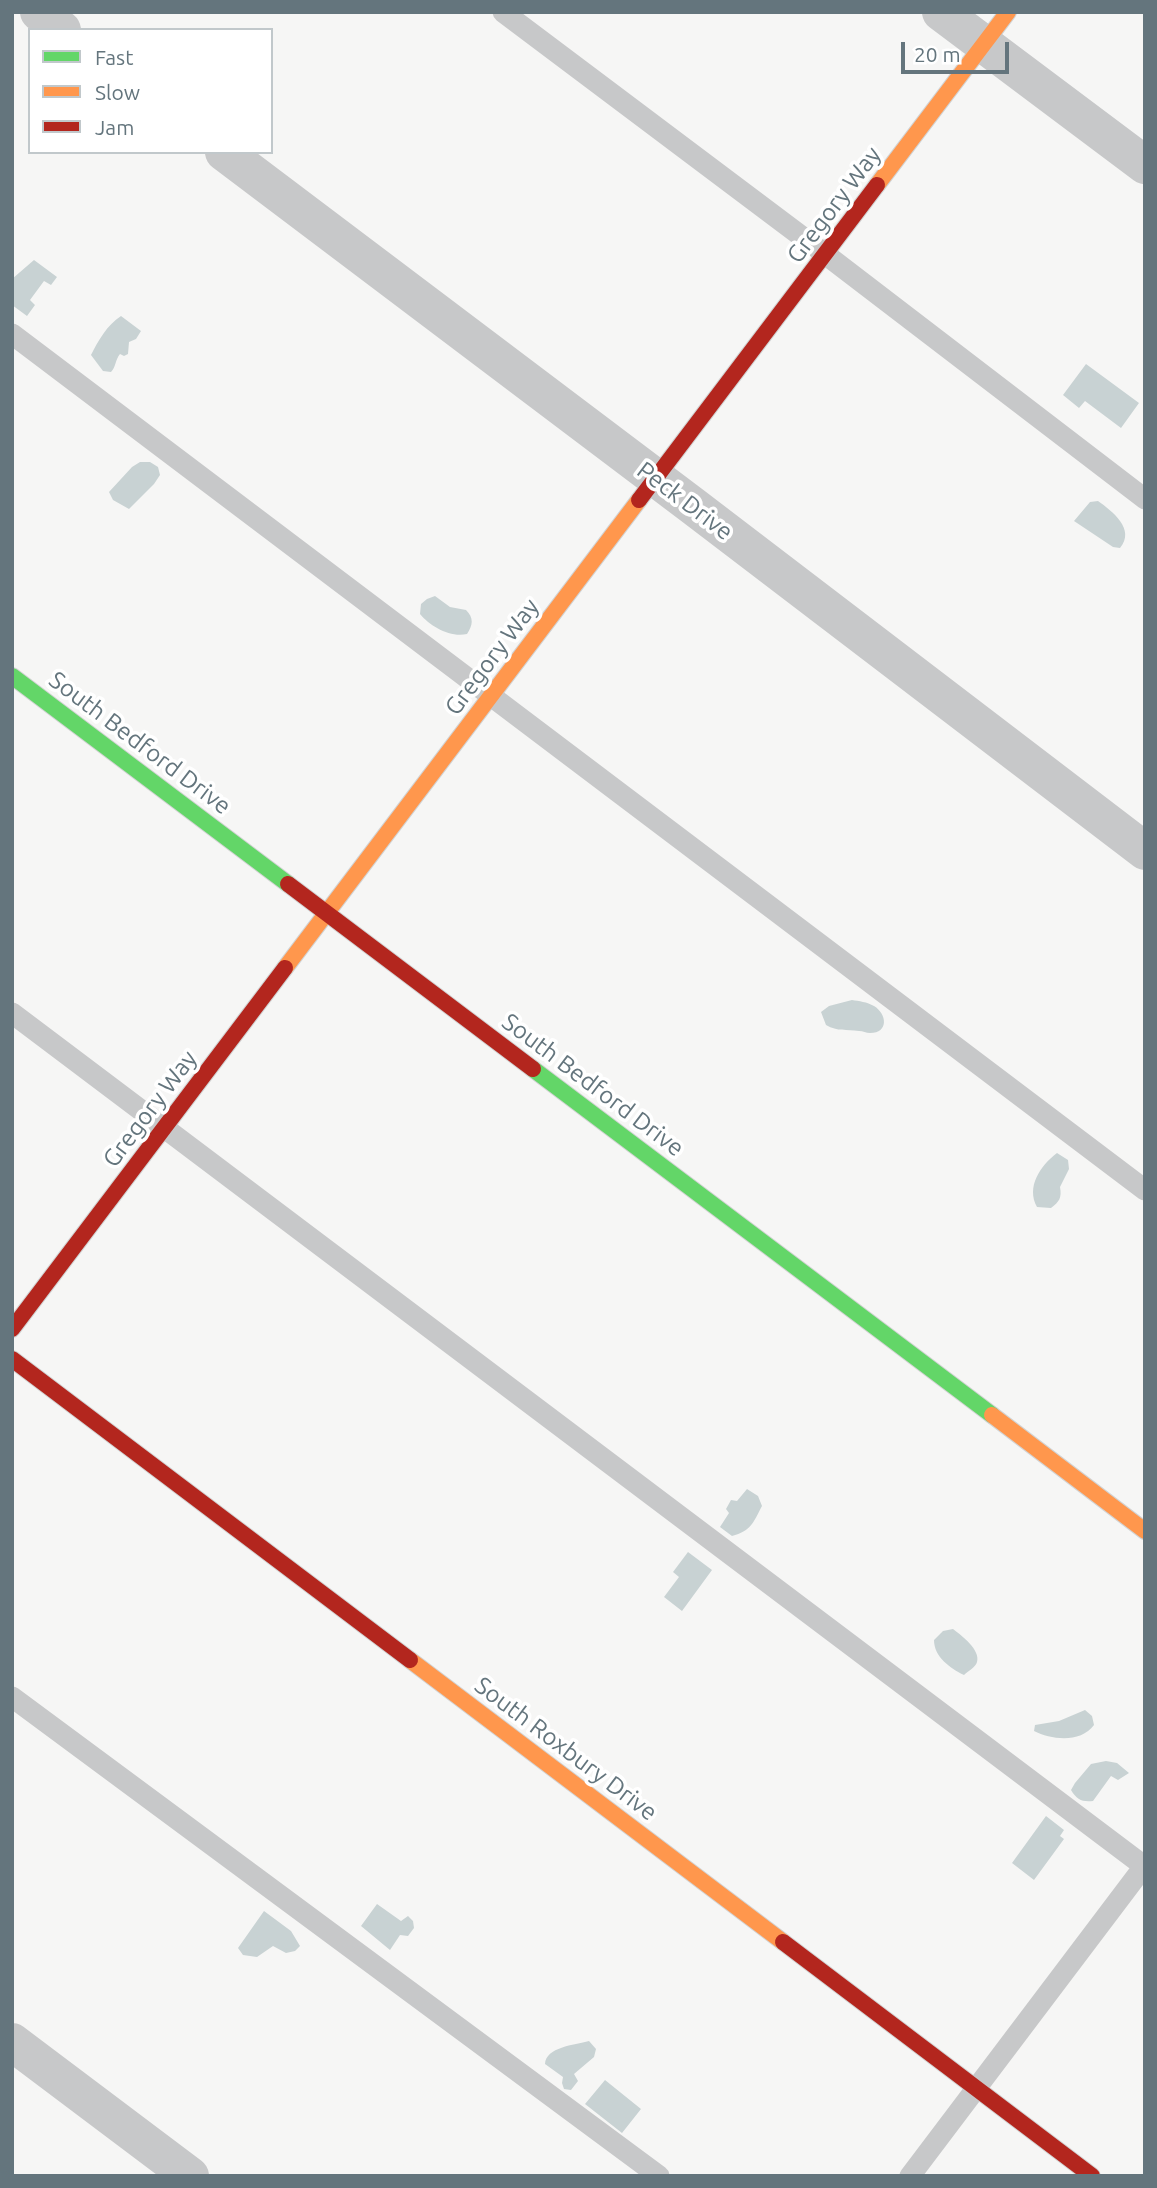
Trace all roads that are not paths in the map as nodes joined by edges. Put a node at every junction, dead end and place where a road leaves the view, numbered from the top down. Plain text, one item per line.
1 (39, 12) edge
2 (503, 12) edge
3 (941, 12) edge
4 (1007, 12) edge
5 (59, 28) edge
6 (984, 44) junction
7 (227, 154) edge
8 (1145, 166) edge
9 (825, 254) junction
10 (12, 334) edge
11 (656, 478) junction
12 (1145, 499) edge
13 (12, 676) edge
14 (491, 696) junction
15 (1145, 851) edge
16 (327, 912) junction
17 (12, 1013) edge
18 (164, 1128) junction
19 (1145, 1190) edge
20 (12, 1329) edge
21 (12, 1359) edge
22 (1145, 1531) edge
23 (12, 1698) edge
24 (1144, 1866) edge
25 (12, 2042) edge
26 (976, 2088) junction
27 (190, 2176) edge
28 (659, 2176) edge
29 (910, 2176) edge
30 (1092, 2176) edge

1 - 5 street
2 - 9 lane
3 - 6 street
4 - 6 street, Gregory Way
6 - 8 street
6 - 9 street, Gregory Way
7 - 11 street, Peck Drive
9 - 11 street, Gregory Way
9 - 12 lane
10 - 14 lane
11 - 14 street, Gregory Way
11 - 15 street, Peck Drive
13 - 16 street, South Bedford Drive
14 - 16 street, Gregory Way
14 - 19 lane
16 - 18 street, Gregory Way
16 - 22 street, South Bedford Drive
17 - 18 lane
18 - 20 street, Gregory Way
18 - 24 lane
21 - 26 street, South Roxbury Drive
23 - 28 lane
24 - 26 lane
25 - 27 street
26 - 29 lane
26 - 30 street, South Roxbury Drive

